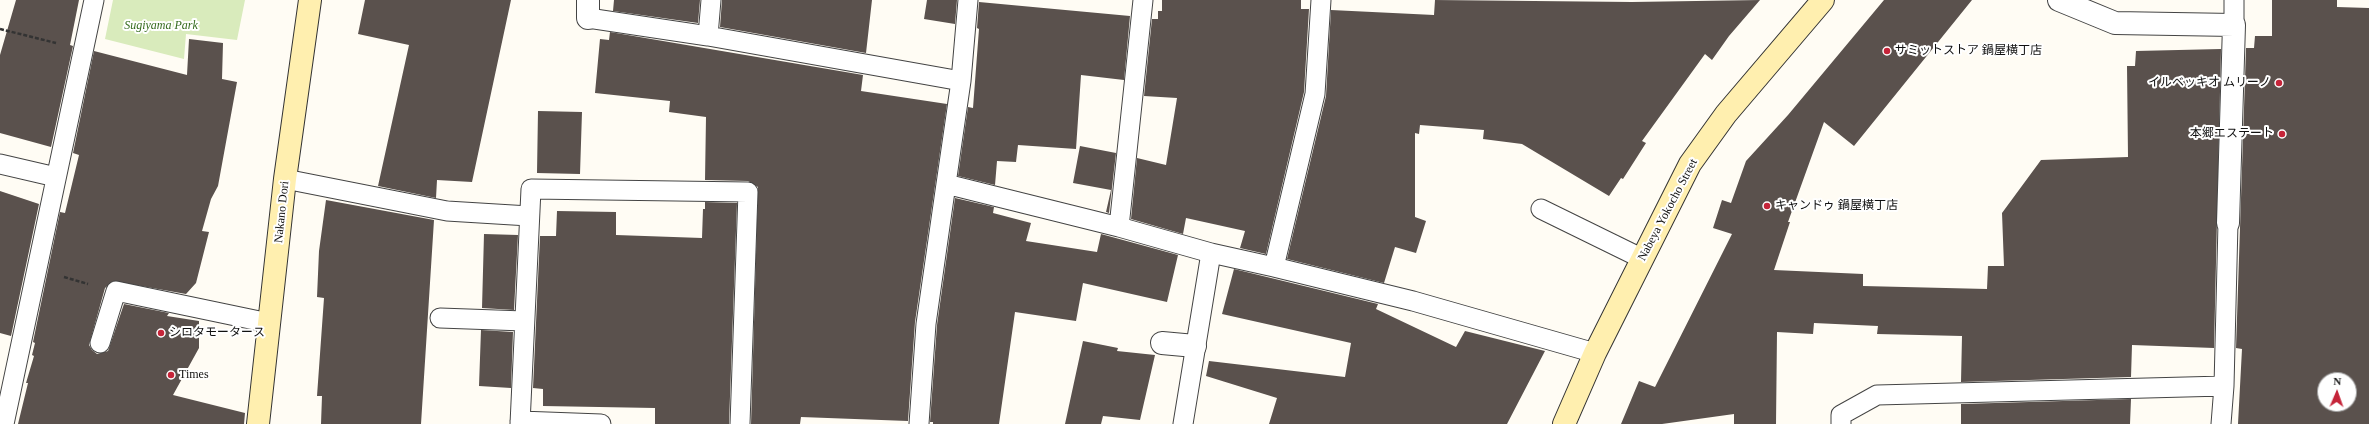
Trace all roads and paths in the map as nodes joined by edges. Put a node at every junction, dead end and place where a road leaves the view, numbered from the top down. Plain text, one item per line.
1 (94, 0) edge
2 (310, 0) edge
3 (711, 0) edge
4 (968, 0) edge
5 (1144, 0) edge
6 (1321, 0) edge
7 (1823, 0) edge
8 (2059, 0) edge
9 (2234, 0) edge
10 (588, 9) edge
11 (2234, 25) junction
12 (0, 29) edge
13 (708, 36) junction
14 (85, 51) junction
15 (961, 81) junction
16 (0, 164) edge
17 (56, 177) junction
18 (285, 179) junction
19 (946, 184) junction
20 (1541, 209) dead end
21 (529, 216) junction
22 (2228, 223) joint
23 (1119, 227) junction
24 (1211, 253) junction
25 (1643, 258) junction
26 (1274, 268) junction
27 (37, 270) junction
28 (116, 291) junction
29 (440, 318) dead end
30 (524, 321) junction
31 (270, 323) junction
32 (1162, 343) dead end
33 (100, 344) dead end
34 (1195, 346) junction
35 (1596, 353) junction
36 (7, 381) edge
37 (2224, 386) junction
38 (520, 423) edge
39 (4, 424) edge
40 (258, 424) edge
41 (601, 424) edge
42 (740, 424) edge
43 (919, 424) edge
44 (1182, 424) edge
45 (1564, 424) edge
46 (1841, 424) edge
47 (2221, 424) edge

1 - 14 lane
2 - 18 street, Nakano Dori
3 - 13 lane
4 - 15 lane
5 - 23 lane
6 - 26 lane
7 - 25 street, Nabeya Yokocho Street
8 - 11 street
9 - 11 lane
10 - 13 lane
11 - 22 street
12 - 14 path
13 - 15 lane
14 - 17 lane
15 - 19 lane
16 - 17 lane
17 - 27 lane
18 - 21 lane
18 - 31 street, Nakano Dori
19 - 23 lane
19 - 43 lane
20 - 25 lane
21 - 30 lane
21 - 42 lane
22 - 37 lane
23 - 24 lane
24 - 26 lane
24 - 34 lane
25 - 35 street, Nabeya Yokocho Street
26 - 35 lane
27 - 28 path
27 - 36 lane
28 - 31 lane
28 - 33 lane
29 - 30 lane
30 - 38 lane
31 - 40 street, Nakano Dori
32 - 34 street
34 - 44 lane
35 - 45 street, Nabeya Yokocho Street
36 - 39 lane
37 - 46 lane
37 - 47 lane
38 - 41 lane

